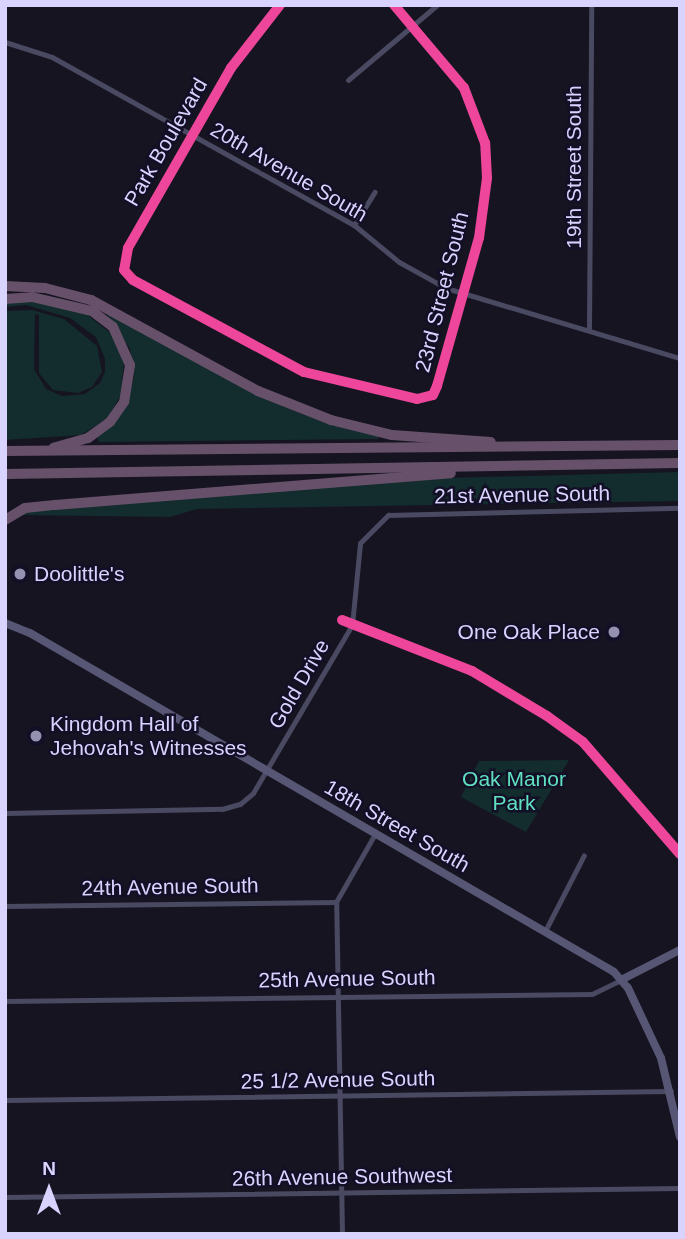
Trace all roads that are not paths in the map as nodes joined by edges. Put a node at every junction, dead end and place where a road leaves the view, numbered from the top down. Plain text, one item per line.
1 (280, 5) edge
2 (394, 5) edge
3 (437, 5) edge
4 (591, 5) edge
5 (412, 26) junction
6 (5, 41) edge
7 (348, 80) dead end
8 (192, 136) junction
9 (375, 192) dead end
10 (354, 225) junction
11 (5, 286) edge
12 (465, 293) junction
13 (5, 299) edge
14 (590, 329) junction
15 (680, 358) edge
16 (379, 391) joint
17 (680, 445) edge
18 (554, 447) junction
19 (41, 451) junction
20 (5, 452) edge
21 (680, 463) edge
22 (527, 466) junction
23 (5, 474) edge
24 (680, 508) edge
25 (5, 520) edge
26 (369, 529) joint
27 (5, 623) edge
28 (266, 772) junction
29 (5, 813) edge
30 (375, 834) junction
31 (584, 855) dead end
32 (336, 902) junction
33 (5, 906) edge
34 (545, 931) junction
35 (680, 950) edge
36 (621, 981) junction
37 (337, 996) junction
38 (5, 1001) edge
39 (671, 1091) junction
40 (340, 1096) junction
41 (5, 1100) edge
42 (680, 1138) edge
43 (680, 1188) edge
44 (341, 1193) junction
45 (5, 1197) edge
46 (342, 1234) edge

1 - 8 street, Park Boulevard
2 - 5 street, 23rd Street South
3 - 5 street
4 - 14 street, 19th Street South
5 - 7 street
5 - 12 street, 23rd Street South
6 - 8 street, 20th Avenue South
8 - 10 street, 20th Avenue South
8 - 16 street, Park Boulevard
9 - 10 street
10 - 12 street, 20th Avenue South
11 - 18 highway
12 - 14 street, 20th Avenue South
12 - 16 street, 23rd Street South
13 - 19 highway
14 - 15 street, 20th Avenue South
17 - 18 highway
18 - 19 highway
19 - 20 highway
21 - 22 highway
22 - 23 highway
22 - 25 highway
24 - 26 street, 21st Avenue South
26 - 28 street, Gold Drive
27 - 28 street, 18th Street South
28 - 29 street, Gold Drive
28 - 30 street, 18th Street South
30 - 32 street
30 - 34 street, 18th Street South
31 - 34 street
32 - 33 street, 24th Avenue South
32 - 37 street
34 - 36 street, 18th Street South
35 - 36 street, 25th Avenue South
36 - 37 street, 25th Avenue South
36 - 39 street, 18th Street South
37 - 38 street, 25th Avenue South
37 - 40 street
39 - 40 street, 25 1/2 Avenue South
39 - 42 street, 18th Street South
40 - 41 street, 25 1/2 Avenue South
40 - 44 street
43 - 44 street, 26th Avenue Southwest
44 - 45 street, 26th Avenue Southwest
44 - 46 street

